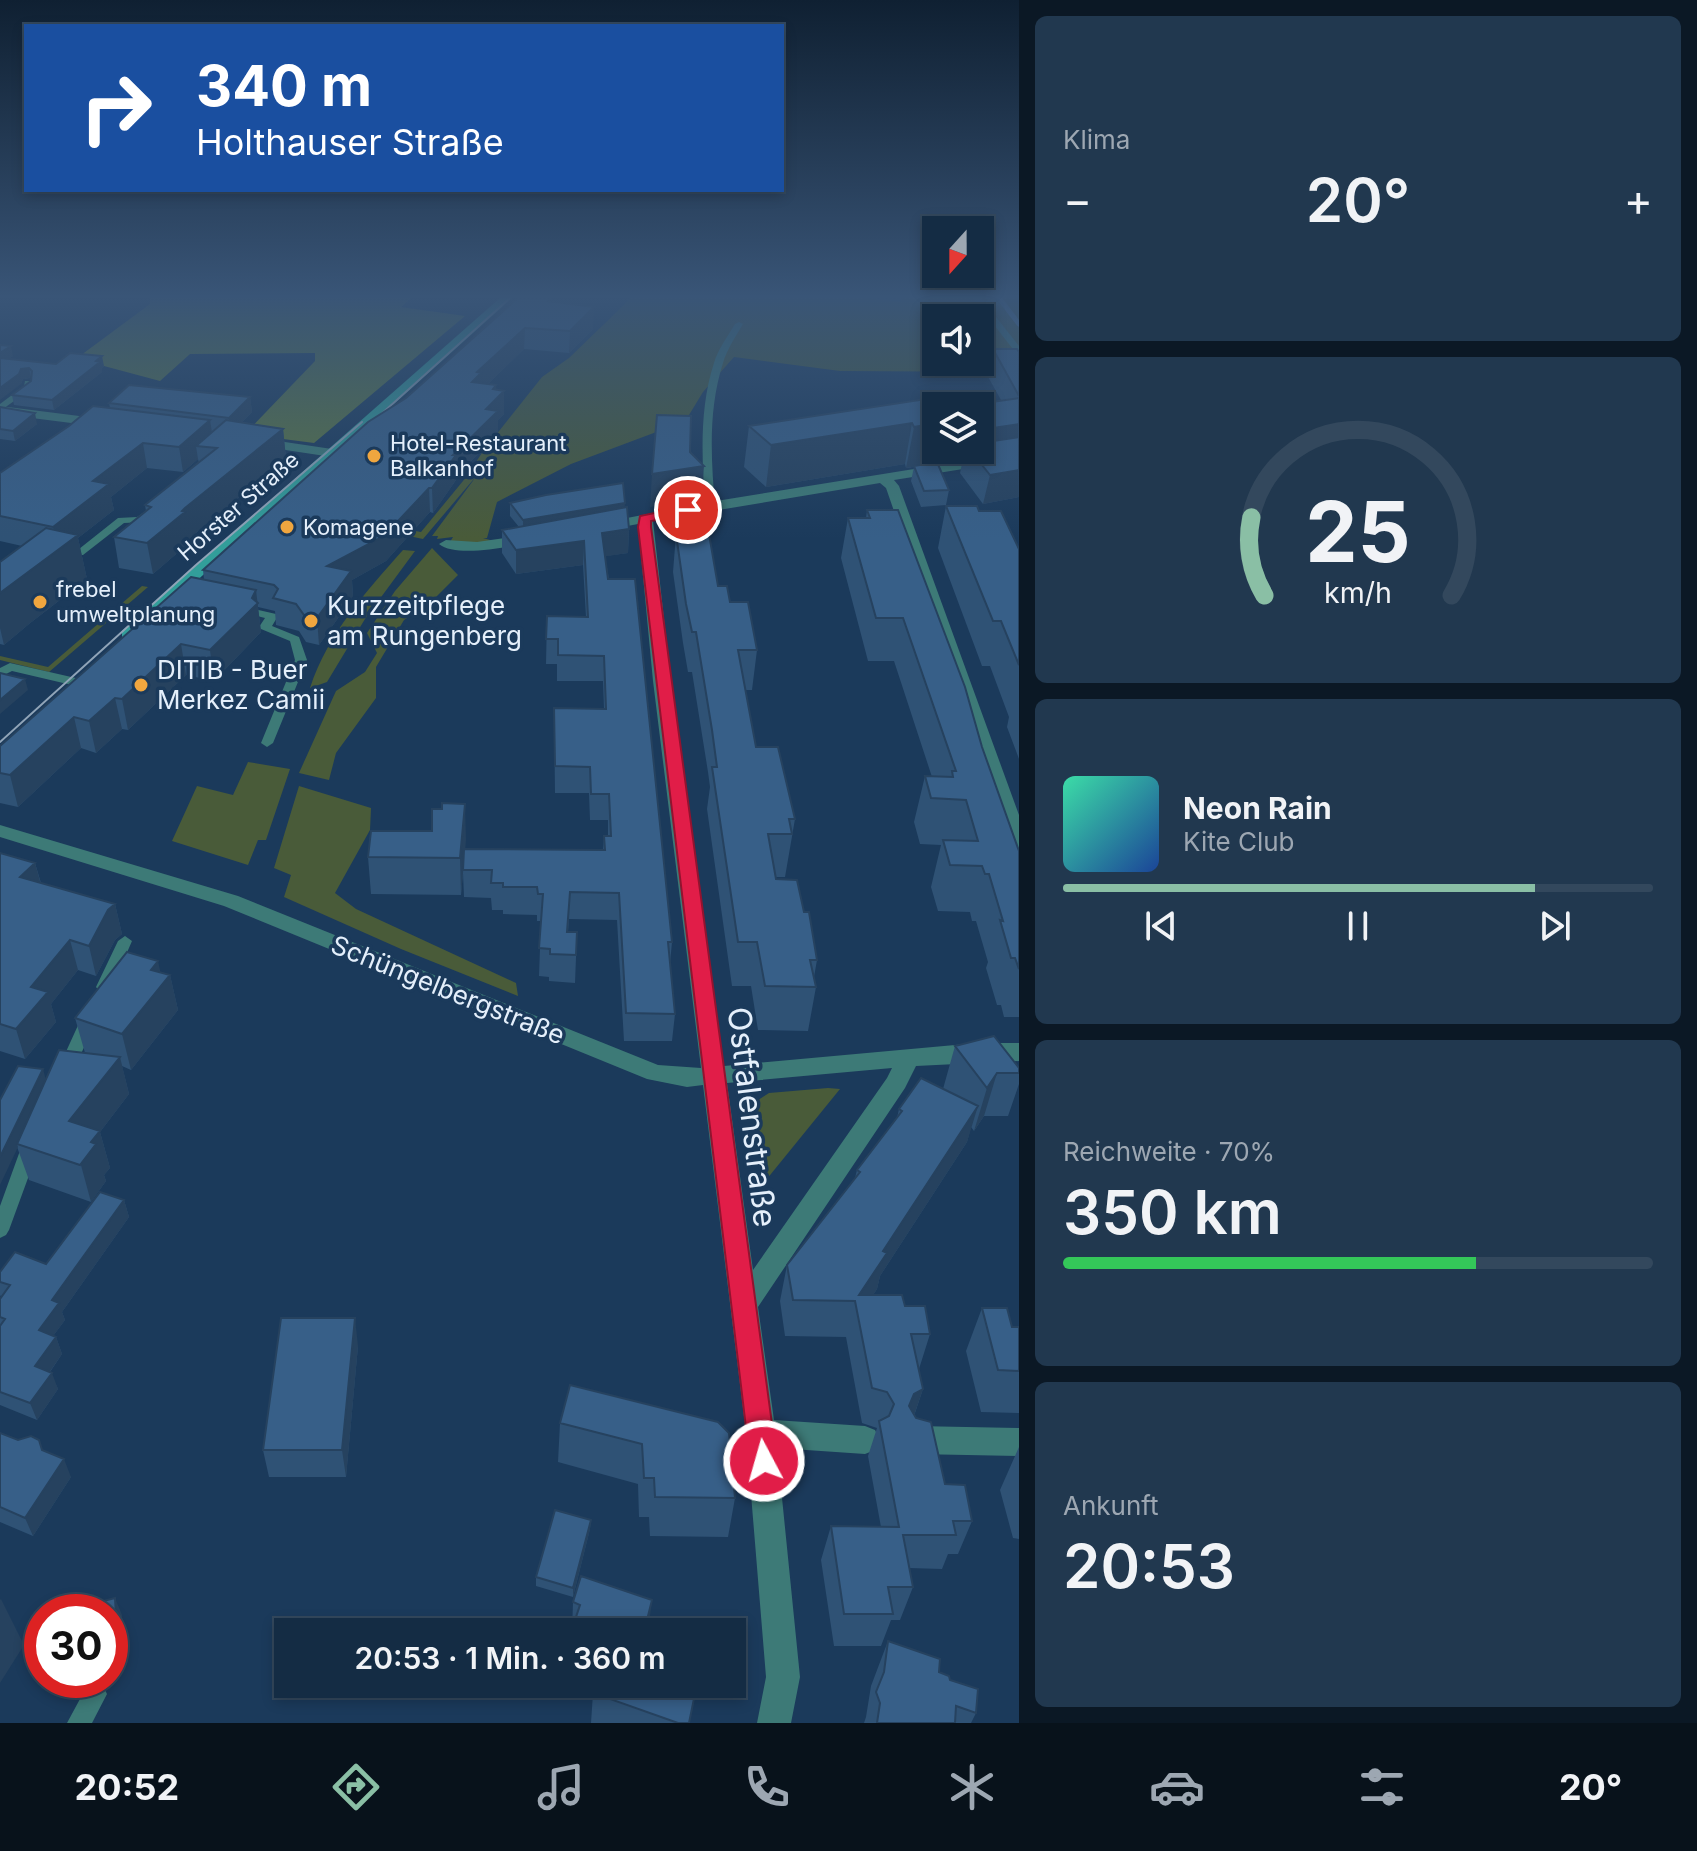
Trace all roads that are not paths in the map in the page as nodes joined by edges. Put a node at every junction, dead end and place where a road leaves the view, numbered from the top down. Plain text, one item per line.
1 (416, 378) edge
2 (715, 378) edge
3 (28, 383) edge
4 (0, 409) edge
5 (124, 425) edge
6 (244, 441) edge
7 (332, 453) junction
8 (1019, 456) edge
9 (883, 478) junction
10 (160, 503) edge
11 (710, 506) junction
12 (645, 519) junction
13 (588, 529) edge
14 (546, 536) edge
15 (446, 544) dead end
16 (79, 553) edge
17 (170, 595) junction
18 (196, 600) edge
19 (226, 606) edge
20 (111, 649) edge
21 (0, 673) edge
22 (82, 676) joint
23 (61, 695) edge
24 (267, 743) dead end
25 (0, 831) edge
26 (1019, 842) edge
27 (125, 941) dead end
28 (1019, 1052) edge
29 (907, 1060) junction
30 (715, 1075) junction
31 (62, 1078) edge
32 (37, 1133) edge
33 (0, 1230) edge
34 (745, 1304) junction
35 (761, 1433) junction
36 (865, 1440) dead end
37 (915, 1440) edge
38 (1019, 1442) edge
39 (93, 1698) edge
40 (79, 1723) edge
41 (774, 1723) edge

1 - 7 main road, Horster Straße
2 - 11 lane
3 - 4 lane
4 - 5 street
6 - 7 street
7 - 17 main road, Horster Straße
8 - 9 street
9 - 11 street
9 - 26 street
10 - 16 lane
11 - 12 street
12 - 13 street
12 - 30 street, Ostfalenstraße
14 - 15 street
17 - 18 lane
17 - 20 main road, Horster Straße
19 - 24 lane
21 - 22 lane
22 - 23 main road
25 - 30 street, Schüngelbergstraße
27 - 31 lane
28 - 29 street, Schüngelbergstraße
29 - 30 street, Schüngelbergstraße
29 - 34 street
30 - 34 street, Ostfalenstraße
32 - 33 lane
34 - 35 street, Ostfalenstraße
35 - 36 street
35 - 41 street, Ostfalenstraße
37 - 38 street
39 - 40 lane

